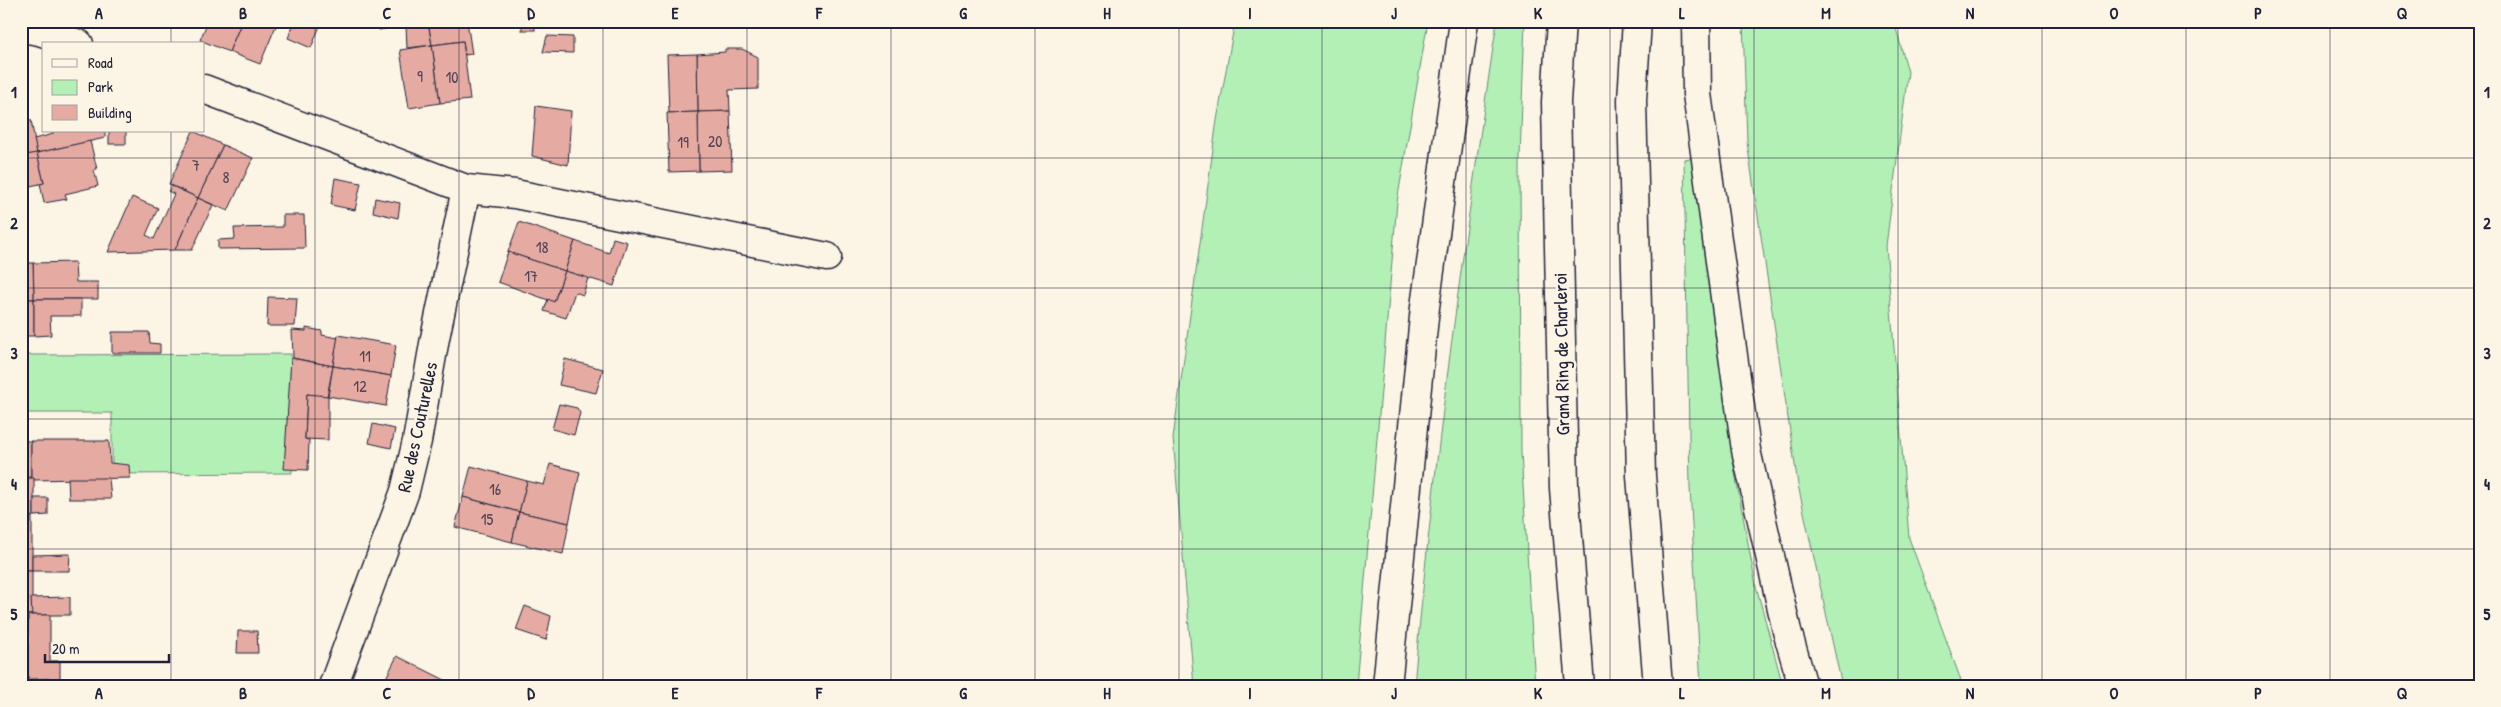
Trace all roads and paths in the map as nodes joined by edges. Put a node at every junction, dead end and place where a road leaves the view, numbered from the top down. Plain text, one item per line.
1 (1464, 21) edge
2 (1562, 21) edge
3 (1637, 21) edge
4 (1696, 21) edge
5 (21, 28) edge
6 (73, 42) edge
7 (205, 89) edge
8 (466, 188) junction
9 (827, 257) dead end
10 (333, 686) edge
11 (1387, 686) edge
12 (1580, 686) edge
13 (1658, 686) edge
14 (1803, 686) edge

1 - 11 main road
2 - 12 main road, Grand Ring de Charleroi
3 - 13 main road
4 - 14 main road
5 - 6 main road
7 - 8 main road
8 - 9 main road
8 - 10 main road, Rue des Couturelles

